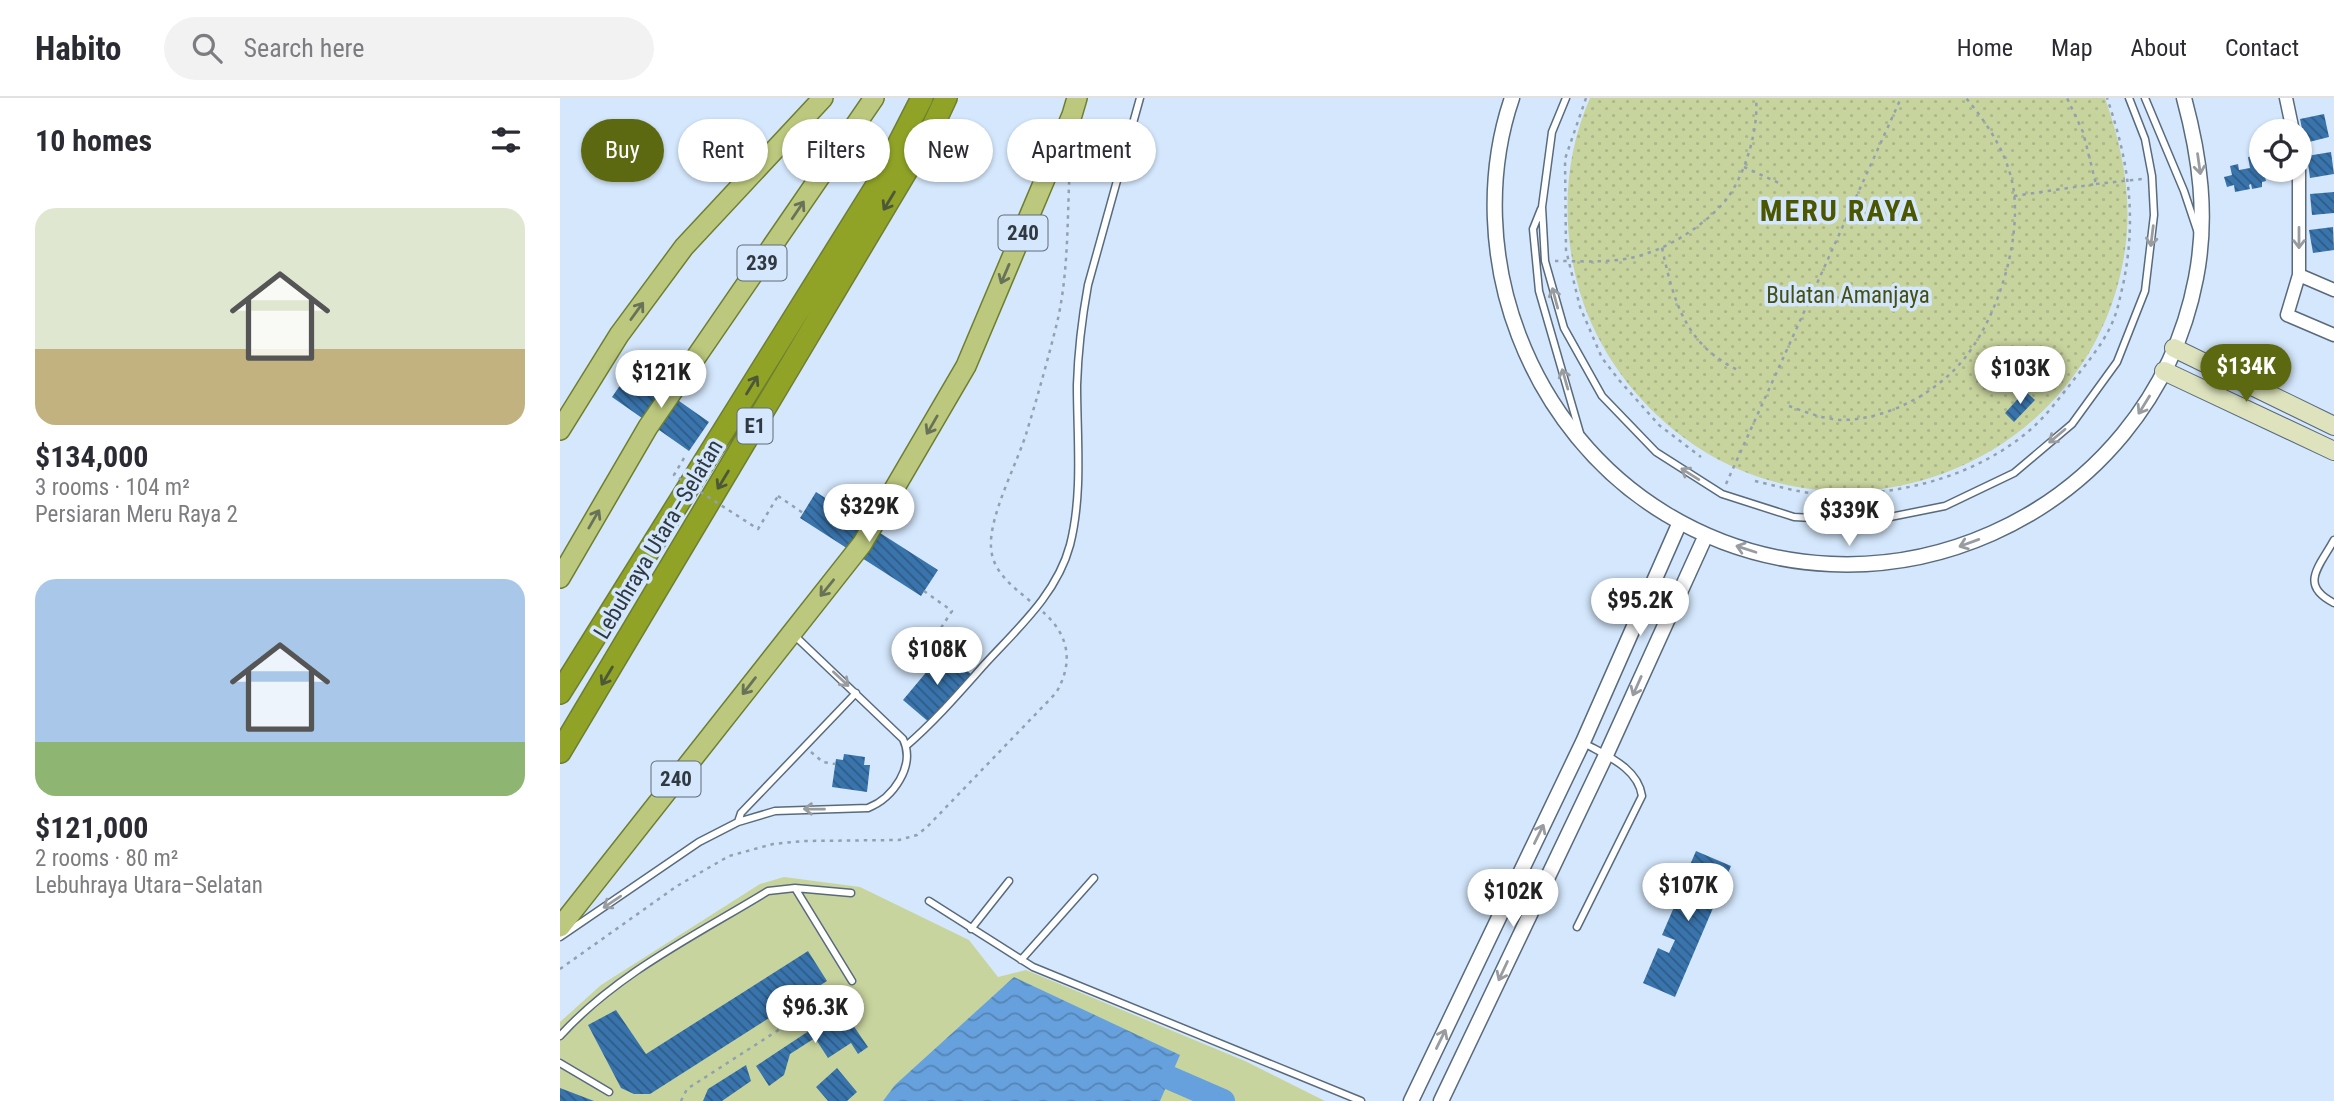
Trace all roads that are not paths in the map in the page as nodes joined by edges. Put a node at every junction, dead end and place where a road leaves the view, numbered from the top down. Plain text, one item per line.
1 (823, 98) edge
2 (874, 98) edge
3 (922, 98) edge
4 (946, 98) edge
5 (1077, 98) edge
6 (1140, 98) edge
7 (1513, 98) edge
8 (1566, 98) edge
9 (2129, 98) edge
10 (2145, 98) edge
11 (2183, 98) edge
12 (2286, 98) edge
13 (2290, 119) edge
14 (2299, 182) edge
15 (1542, 207) junction
16 (2201, 240) junction
17 (2299, 275) junction
18 (2334, 290) edge
19 (2334, 335) edge
20 (2174, 348) junction
21 (2164, 371) junction
22 (2334, 426) edge
23 (560, 430) edge
24 (1583, 444) junction
25 (2334, 451) edge
26 (1680, 522) junction
27 (1706, 535) junction
28 (2334, 540) edge
29 (560, 578) edge
30 (2334, 603) edge
31 (791, 632) junction
32 (560, 693) edge
33 (856, 693) junction
34 (1583, 742) junction
35 (906, 746) junction
36 (560, 752) edge
37 (1606, 755) junction
38 (737, 822) junction
39 (1094, 878) dead end
40 (1009, 881) dead end
41 (795, 888) junction
42 (850, 893) dead end
43 (929, 901) dead end
44 (560, 927) edge
45 (1577, 927) dead end
46 (971, 929) junction
47 (560, 937) edge
48 (1021, 960) junction
49 (852, 981) dead end
50 (560, 1036) edge
51 (560, 1063) edge
52 (610, 1092) dead end
53 (1361, 1101) edge
54 (1411, 1101) edge
55 (1441, 1101) edge

23 -> 1 main road
29 -> 2 main road, 239
32 -> 3 highway, Lebuhraya Utara–Selatan / E1
4 -> 36 highway, Lebuhraya Utara–Selatan / E1
5 -> 31 main road, 240
6 - 35 lane
7 - 24 street
8 - 15 lane
9 -> 15 lane
10 - 16 lane
11 -> 16 street
12 - 13 street
14 -> 17 street
24 -> 15 lane
16 - 20 street
17 - 18 street
17 - 19 street
20 - 21 street
20 - 22 main road
21 - 25 main road
21 -> 27 street
24 - 26 street
26 - 27 street
26 - 34 street
27 -> 37 street
28 - 30 lane
31 -> 33 lane
31 -> 44 main road, 240
33 - 35 lane
33 - 38 lane
34 - 37 lane
54 -> 34 street
35 -> 38 lane
37 - 45 lane
37 -> 55 street
38 -> 47 lane
39 - 48 lane
40 - 46 lane
41 - 42 lane
41 - 49 lane
41 - 50 lane
43 - 46 lane
46 - 48 lane
48 - 53 lane
51 - 52 lane

